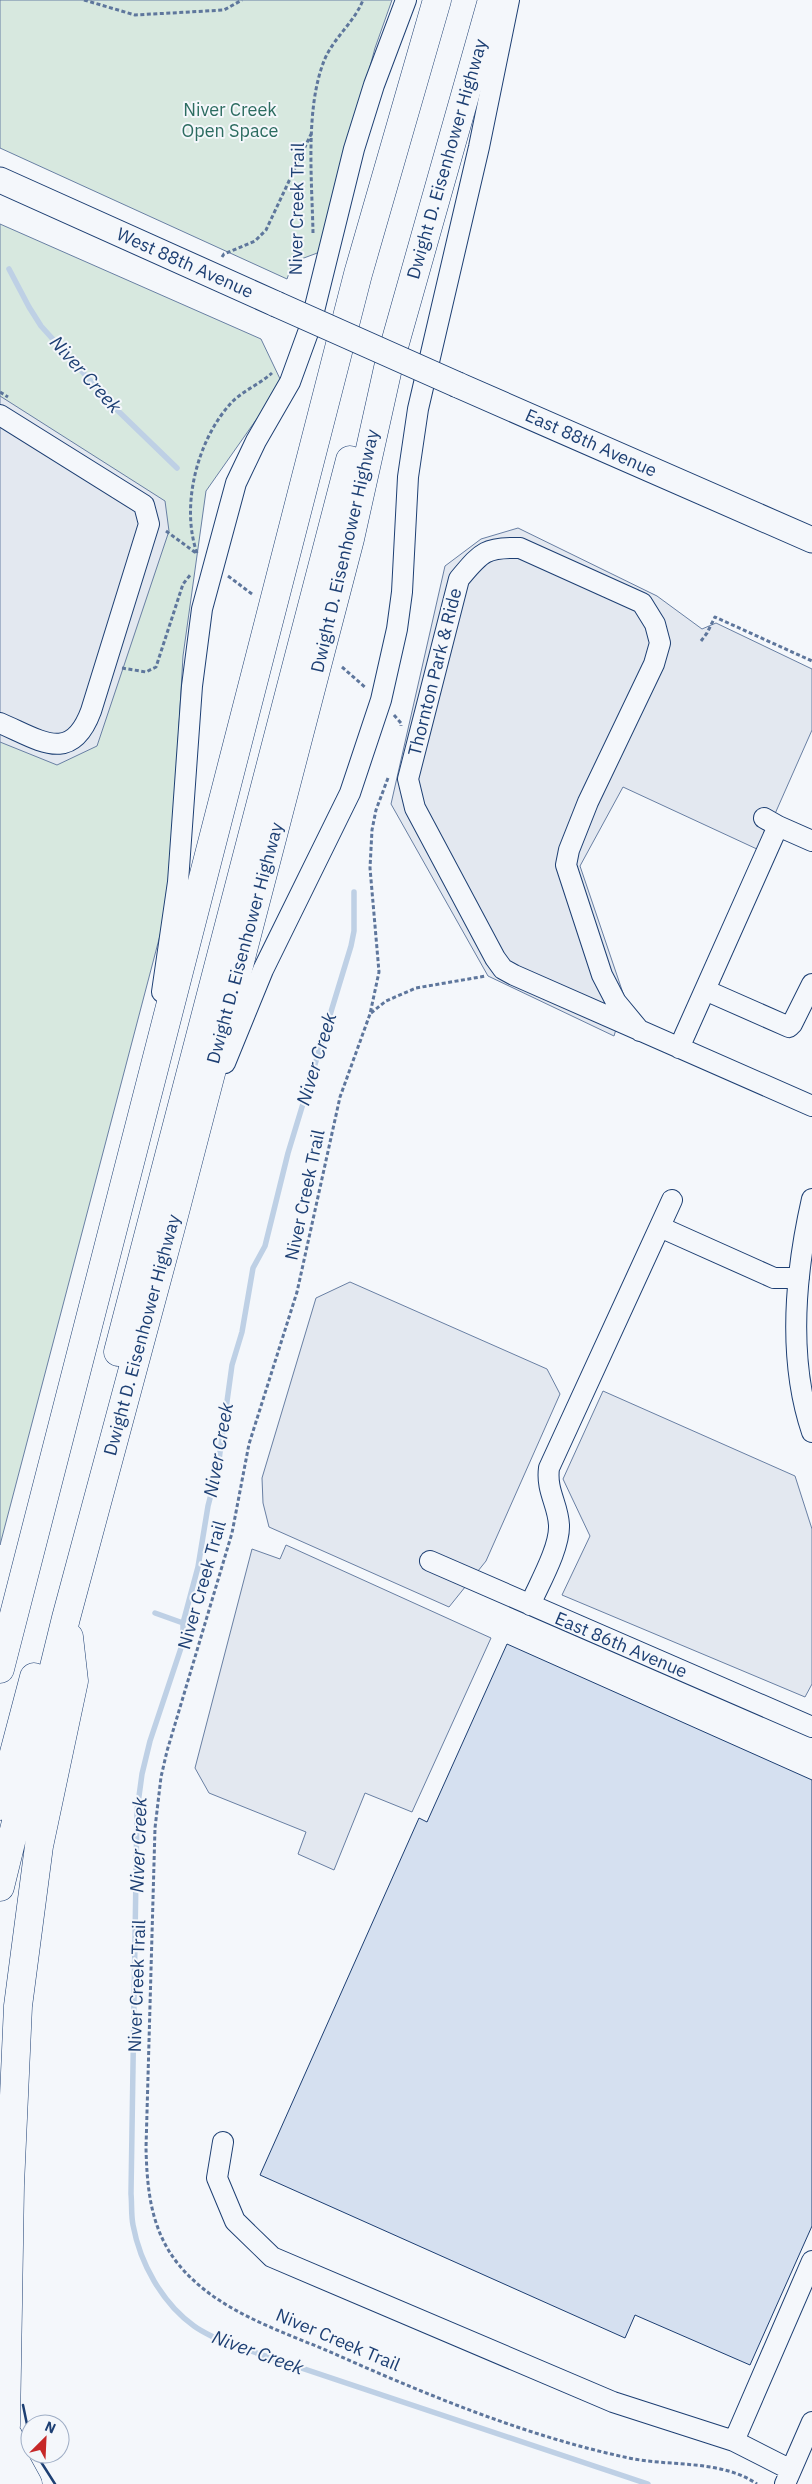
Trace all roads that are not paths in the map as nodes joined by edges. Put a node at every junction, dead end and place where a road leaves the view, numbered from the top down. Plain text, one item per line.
1 (406, 0) edge
2 (437, 0) edge
3 (492, 0) edge
4 (509, 0) edge
5 (0, 180) edge
6 (370, 346) joint
7 (388, 368) junction
8 (0, 415) edge
9 (812, 540) edge
10 (0, 723) edge
11 (812, 841) edge
12 (812, 984) edge
13 (705, 990) junction
14 (640, 1031) junction
15 (679, 1048) junction
16 (812, 1106) edge
17 (137, 1139) junction
18 (192, 1149) junction
19 (812, 1199) edge
20 (672, 1200) dead end
21 (660, 1227) junction
22 (799, 1278) junction
23 (812, 1432) edge
24 (430, 1562) dead end
25 (26, 1568) junction
26 (530, 1605) junction
27 (66, 1618) junction
28 (0, 1642) edge
29 (0, 1669) edge
30 (779, 1713) junction
31 (812, 1719) edge
32 (812, 1727) edge
33 (0, 1806) edge
34 (0, 1887) edge
35 (223, 2142) dead end
36 (812, 2261) edge
37 (812, 2422) edge
38 (6, 2425) junction
39 (734, 2441) junction
40 (789, 2479) edge
41 (0, 2482) edge
42 (28, 2484) edge

1 - 17 street
2 - 17 highway
3 - 7 highway, Dwight D. Eisenhower Highway
4 - 18 street
5 - 6 main road, West 88th Avenue, bridge
6 - 9 main road, East 88th Avenue, bridge
7 - 18 highway, Dwight D. Eisenhower Highway
7 - 33 highway
8 - 10 street
11 - 13 street
12 - 13 street
13 - 15 street
14 - 14 street, Thornton Park & Ride
14 - 15 street, Thornton Park & Ride
15 - 16 street, Thornton Park & Ride
17 - 25 highway
18 - 27 highway, Dwight D. Eisenhower Highway
19 - 22 street
20 - 21 street
21 - 22 street
21 - 26 street
22 - 23 street
24 - 26 street, East 86th Avenue
25 - 28 highway
25 - 29 highway
26 - 30 street, East 86th Avenue
27 - 34 highway, Dwight D. Eisenhower Highway
27 - 38 highway
30 - 31 street
30 - 32 street, East 86th Avenue
35 - 39 street
36 - 39 street
37 - 40 street
38 - 41 highway
38 - 42 highway
39 - 40 street

